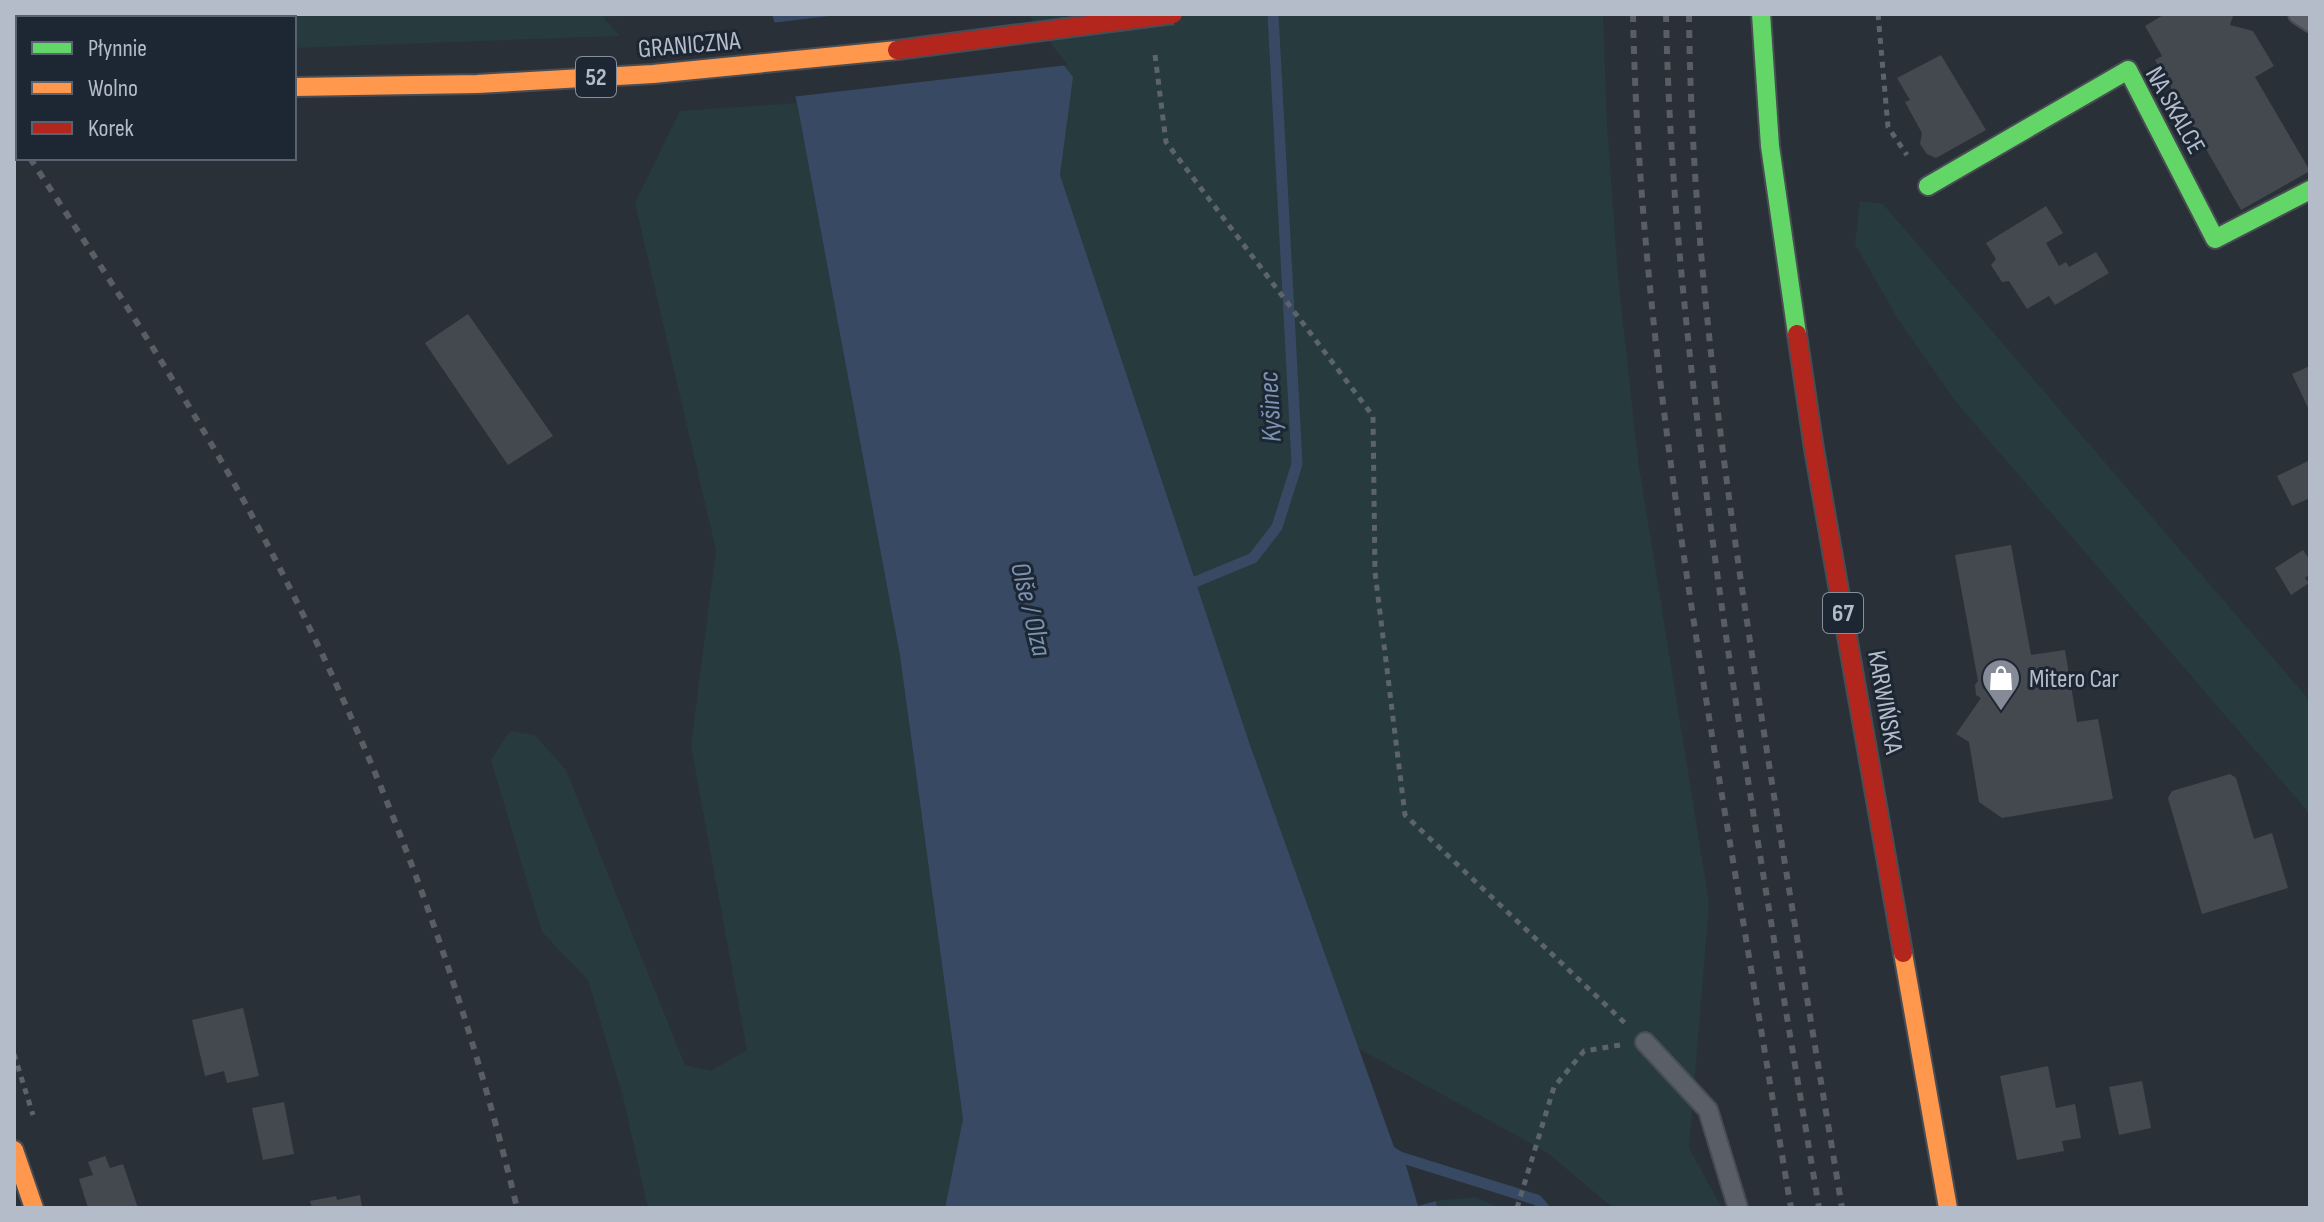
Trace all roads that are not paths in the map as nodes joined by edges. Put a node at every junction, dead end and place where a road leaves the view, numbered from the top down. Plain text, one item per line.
1 (1173, 14) edge
2 (1761, 14) edge
3 (2298, 14) edge
4 (2310, 22) edge
5 (296, 87) edge
6 (1928, 186) road end
7 (2310, 190) edge
8 (1645, 1042) road end
9 (14, 1150) edge
10 (34, 1208) edge
11 (1738, 1208) edge
12 (1948, 1208) edge

1 - 5 main road, GRANICZNA / 52, bridge
2 - 12 main road, KARWIŃSKA / 67
3 - 4 lane
6 - 7 main road, NA SKALCE
8 - 11 lane
9 - 10 main road

